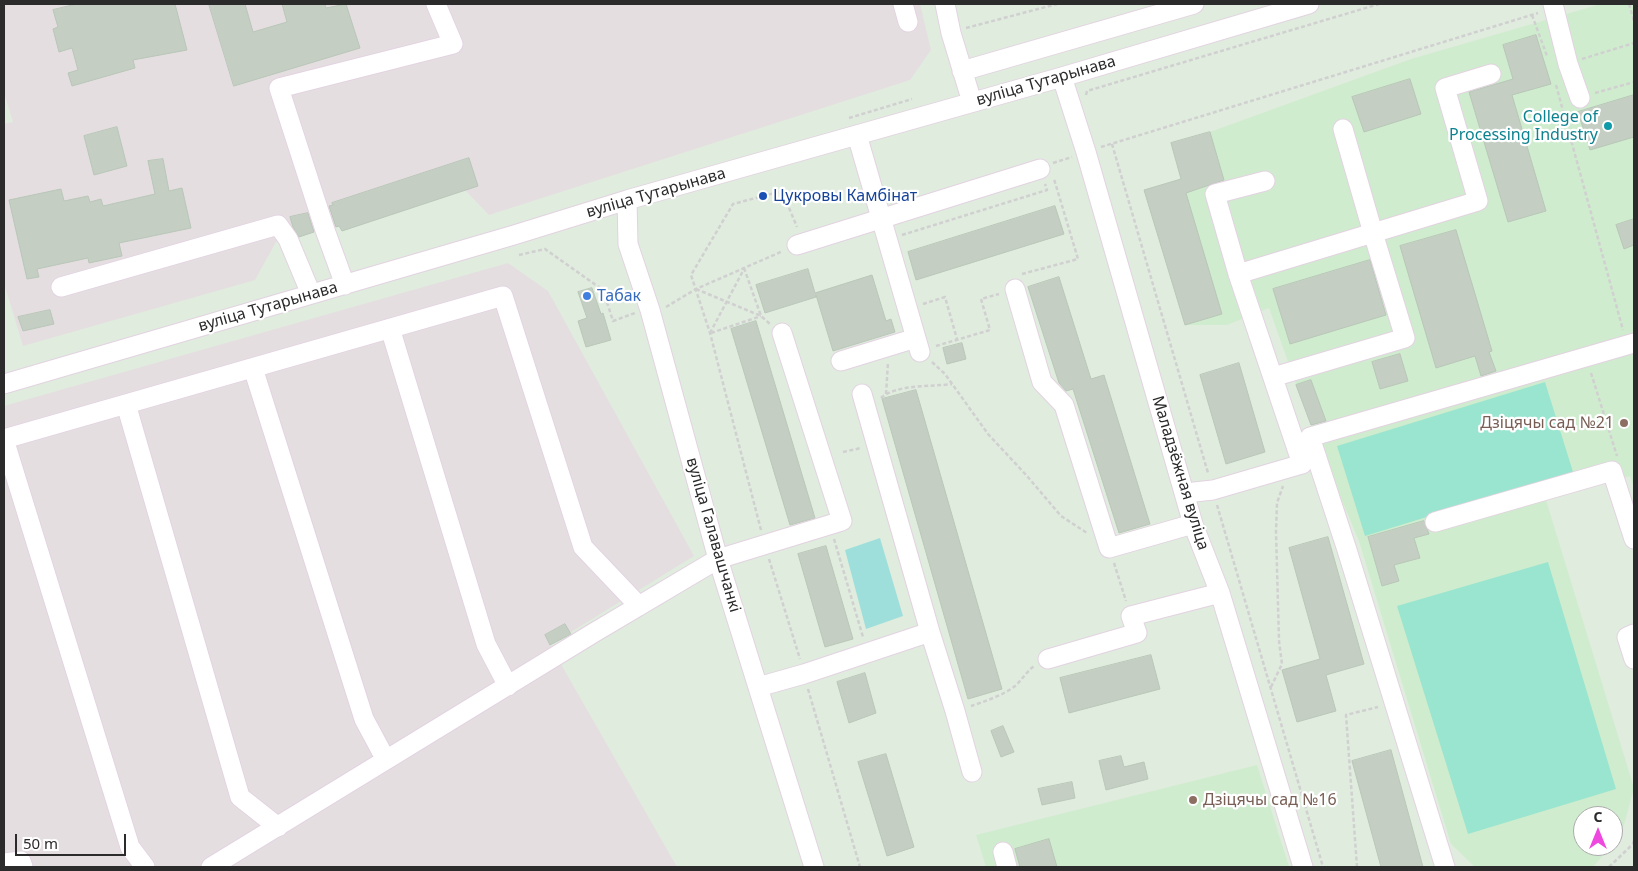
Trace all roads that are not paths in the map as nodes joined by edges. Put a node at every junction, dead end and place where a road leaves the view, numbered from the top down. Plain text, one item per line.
1 (436, 4) edge
2 (945, 4) edge
3 (1194, 4) edge
4 (1309, 4) edge
5 (1554, 7) edge
6 (962, 72) junction
7 (1491, 74) dead end
8 (1062, 77) junction
9 (1580, 98) road end
10 (972, 102) junction
11 (1343, 129) dead end
12 (857, 135) junction
13 (1048, 169) road end
14 (1265, 181) dead end
15 (627, 200) junction
16 (882, 220) junction
17 (1373, 233) junction
18 (800, 244) road end
19 (1238, 274) junction
20 (345, 284) junction
21 (62, 287) dead end
22 (1015, 289) road end
23 (311, 294) junction
24 (390, 328) junction
25 (782, 333) road end
26 (1631, 344) edge
27 (841, 361) dead end
28 (253, 368) junction
29 (1273, 377) junction
30 (4, 384) edge
31 (862, 394) dead end
32 (126, 404) junction
33 (1310, 437) junction
34 (4, 439) edge
35 (1294, 467) junction
36 (1185, 493) junction
37 (1435, 522) dead end
38 (1194, 524) junction
39 (1634, 539) edge
40 (718, 558) junction
41 (1220, 593) junction
42 (639, 606) junction
43 (930, 632) junction
44 (1634, 634) edge
45 (1048, 659) road end
46 (1634, 659) edge
47 (508, 686) junction
48 (758, 686) junction
49 (386, 760) junction
50 (972, 772) dead end
51 (278, 827) junction
52 (4, 863) edge
53 (23, 867) edge
54 (145, 867) edge
55 (212, 867) edge
56 (814, 867) edge
57 (1303, 867) edge
58 (1445, 867) edge

1 - 20 street
2 - 6 street
3 - 6 street
4 - 8 street, вуліца Тутарынава
5 - 9 street
6 - 10 street
7 - 17 street
8 - 10 street, вуліца Тутарынава
8 - 36 street, Маладзёжная вуліца
10 - 12 street, вуліца Тутарынава
11 - 17 street
12 - 15 street, вуліца Тутарынава
12 - 16 street
13 - 16 street
14 - 19 street
15 - 20 street, вуліца Тутарынава
15 - 40 street, вуліца Галавашчанкі
16 - 18 street
16 - 27 street
17 - 19 street
17 - 29 street
19 - 29 street
20 - 23 street, вуліца Тутарынава
21 - 23 street
22 - 38 street
23 - 30 street, вуліца Тутарынава
24 - 28 street
24 - 42 street
24 - 47 street
25 - 40 street
26 - 33 street
28 - 32 street
28 - 49 street
29 - 35 street
31 - 43 street
32 - 34 street
32 - 51 street
33 - 35 street
33 - 58 street
34 - 54 street
35 - 36 street
36 - 38 street, Маладзёжная вуліца
37 - 39 street
38 - 41 street, Маладзёжная вуліца
40 - 42 street
40 - 48 street, вуліца Галавашчанкі
41 - 45 street
41 - 57 street, Маладзёжная вуліца
42 - 47 street
43 - 48 street
43 - 50 street
44 - 46 street
47 - 49 street
48 - 56 street, вуліца Галавашчанкі
49 - 51 street
51 - 55 street
52 - 53 street

